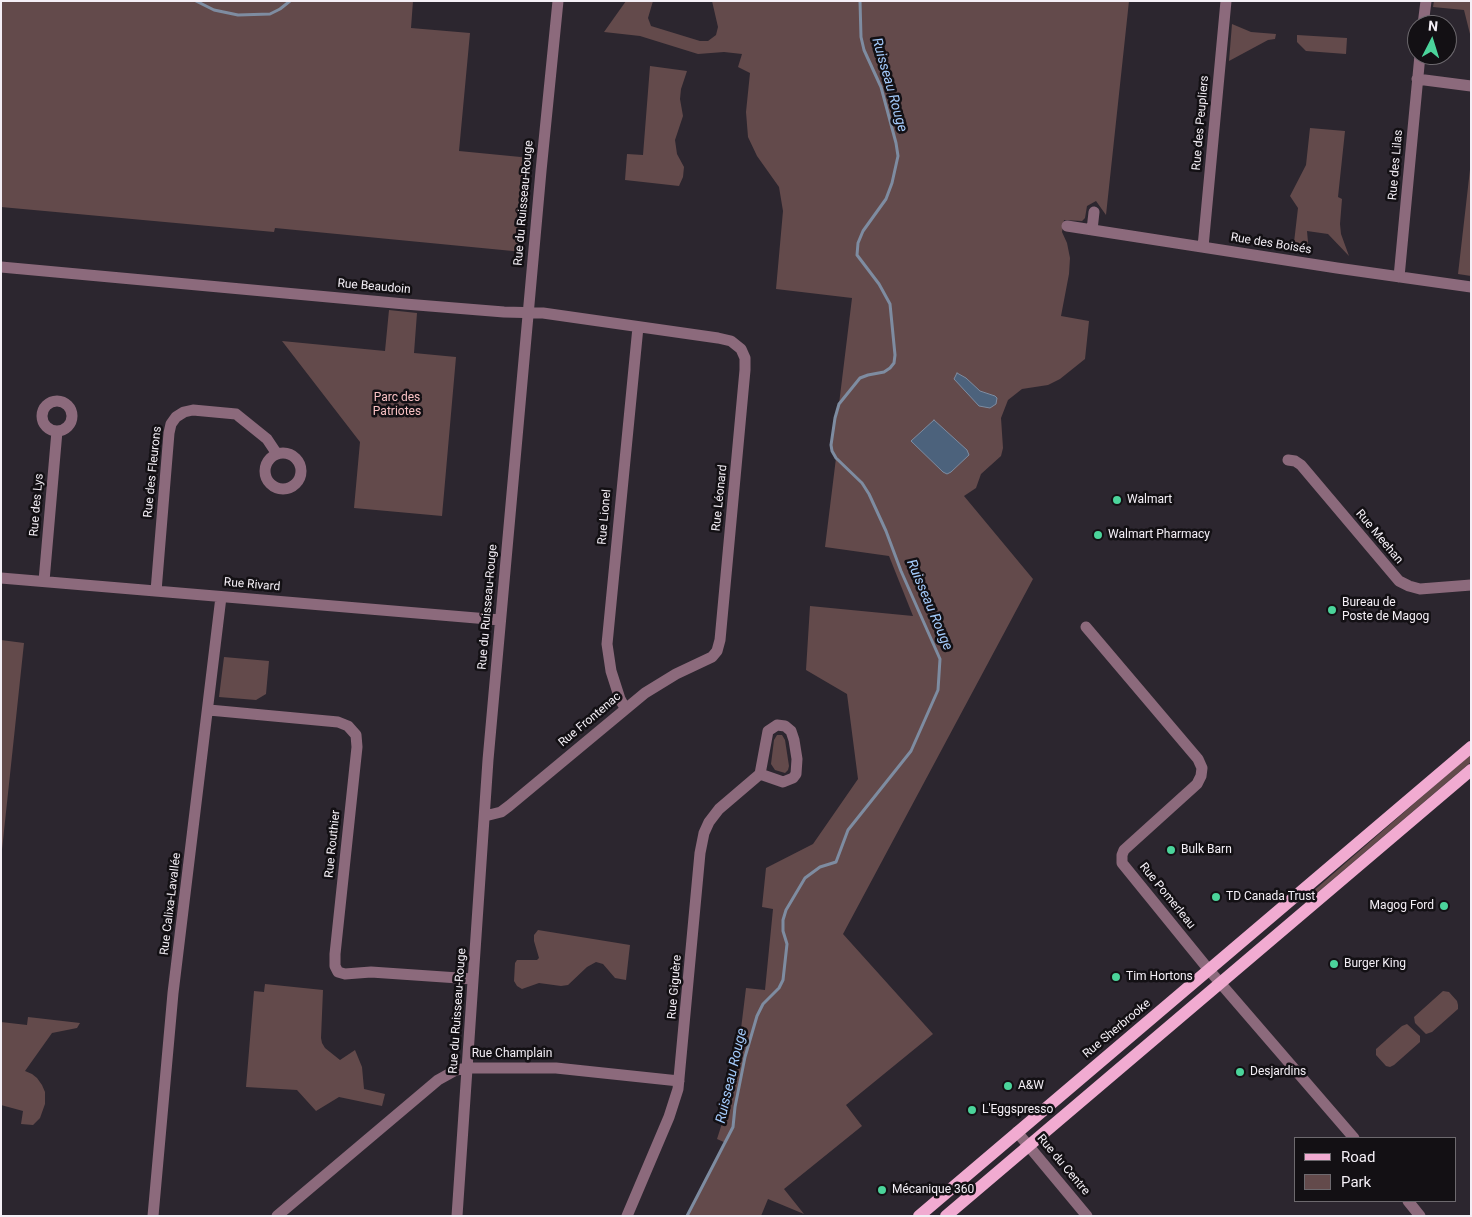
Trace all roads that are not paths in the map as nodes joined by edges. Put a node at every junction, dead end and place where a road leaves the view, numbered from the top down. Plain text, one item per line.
1 (558, 1) edge
2 (1226, 1) edge
3 (1426, 1) edge
4 (1424, 15) edge
5 (1419, 65) edge
6 (1418, 79) junction
7 (1471, 86) edge
8 (1094, 212) dead end
9 (1067, 226) dead end
10 (1092, 230) junction
11 (1203, 247) junction
12 (1, 267) edge
13 (1399, 277) junction
14 (1471, 287) edge
15 (528, 312) junction
16 (638, 326) junction
17 (741, 349) joint
18 (57, 431) dead end
19 (277, 454) dead end
20 (1288, 460) dead end
21 (1, 578) edge
22 (44, 581) junction
23 (1471, 585) edge
24 (156, 591) junction
25 (222, 597) junction
26 (500, 620) junction
27 (1086, 627) dead end
28 (717, 651) joint
29 (625, 708) junction
30 (209, 710) junction
31 (1471, 747) edge
32 (1471, 770) edge
33 (760, 774) junction
34 (485, 816) junction
35 (1209, 970) junction
36 (473, 979) junction
37 (1220, 983) junction
38 (468, 1068) junction
39 (679, 1081) junction
40 (1017, 1132) junction
41 (1353, 1137) edge
42 (1028, 1146) junction
43 (1409, 1202) edge
44 (153, 1216) edge
45 (277, 1216) edge
46 (457, 1216) edge
47 (627, 1216) edge
48 (919, 1216) edge
49 (946, 1216) edge
50 (1087, 1216) edge
51 (1420, 1216) edge

1 - 15 street, Rue du Ruisseau-Rouge
2 - 11 street, Rue des Peupliers
3 - 4 street
5 - 6 street, Rue des Lilas
6 - 7 street
6 - 13 street, Rue des Lilas
8 - 10 street
9 - 10 street, Rue des Boisés
10 - 11 street, Rue des Boisés
11 - 13 street, Rue des Boisés
12 - 15 street, Rue Beaudoin
13 - 14 street, Rue des Boisés
15 - 16 street, Rue Beaudoin
15 - 26 street, Rue du Ruisseau-Rouge
16 - 17 street, Rue Beaudoin
16 - 29 street, Rue Lionel
17 - 28 street, Rue Léonard
18 - 22 street, Rue des Lys
19 - 24 street, Rue des Fleurons
20 - 23 street, Rue Meehan
21 - 22 street, Rue Rivard
22 - 24 street, Rue Rivard
24 - 25 street, Rue Rivard
25 - 26 street, Rue Rivard
25 - 30 street, Rue Calixa-Lavallée
26 - 34 street, Rue du Ruisseau-Rouge
27 - 35 street, Rue Pomerleau
28 - 29 street, Rue Frontenac
29 - 34 street, Rue Frontenac
30 - 36 street, Rue Routhier
30 - 44 street, Rue Calixa-Lavallée
31 - 35 main road, Rue Sherbrooke
32 - 37 main road
33 - 33 street
33 - 39 street, Rue Giguère
34 - 36 street, Rue du Ruisseau-Rouge
35 - 37 street, Rue Pomerleau
35 - 40 main road, Rue Sherbrooke
36 - 38 street, Rue du Ruisseau-Rouge
37 - 41 street, Rue Pomerleau
37 - 42 main road
38 - 39 street, Rue Champlain
38 - 45 street, Rue Champlain
38 - 46 street, Rue du Ruisseau-Rouge
39 - 47 street, Rue Giguère
40 - 42 street, Rue du Centre
40 - 48 main road, Rue Sherbrooke
42 - 49 main road
42 - 50 street, Rue du Centre
43 - 51 street

